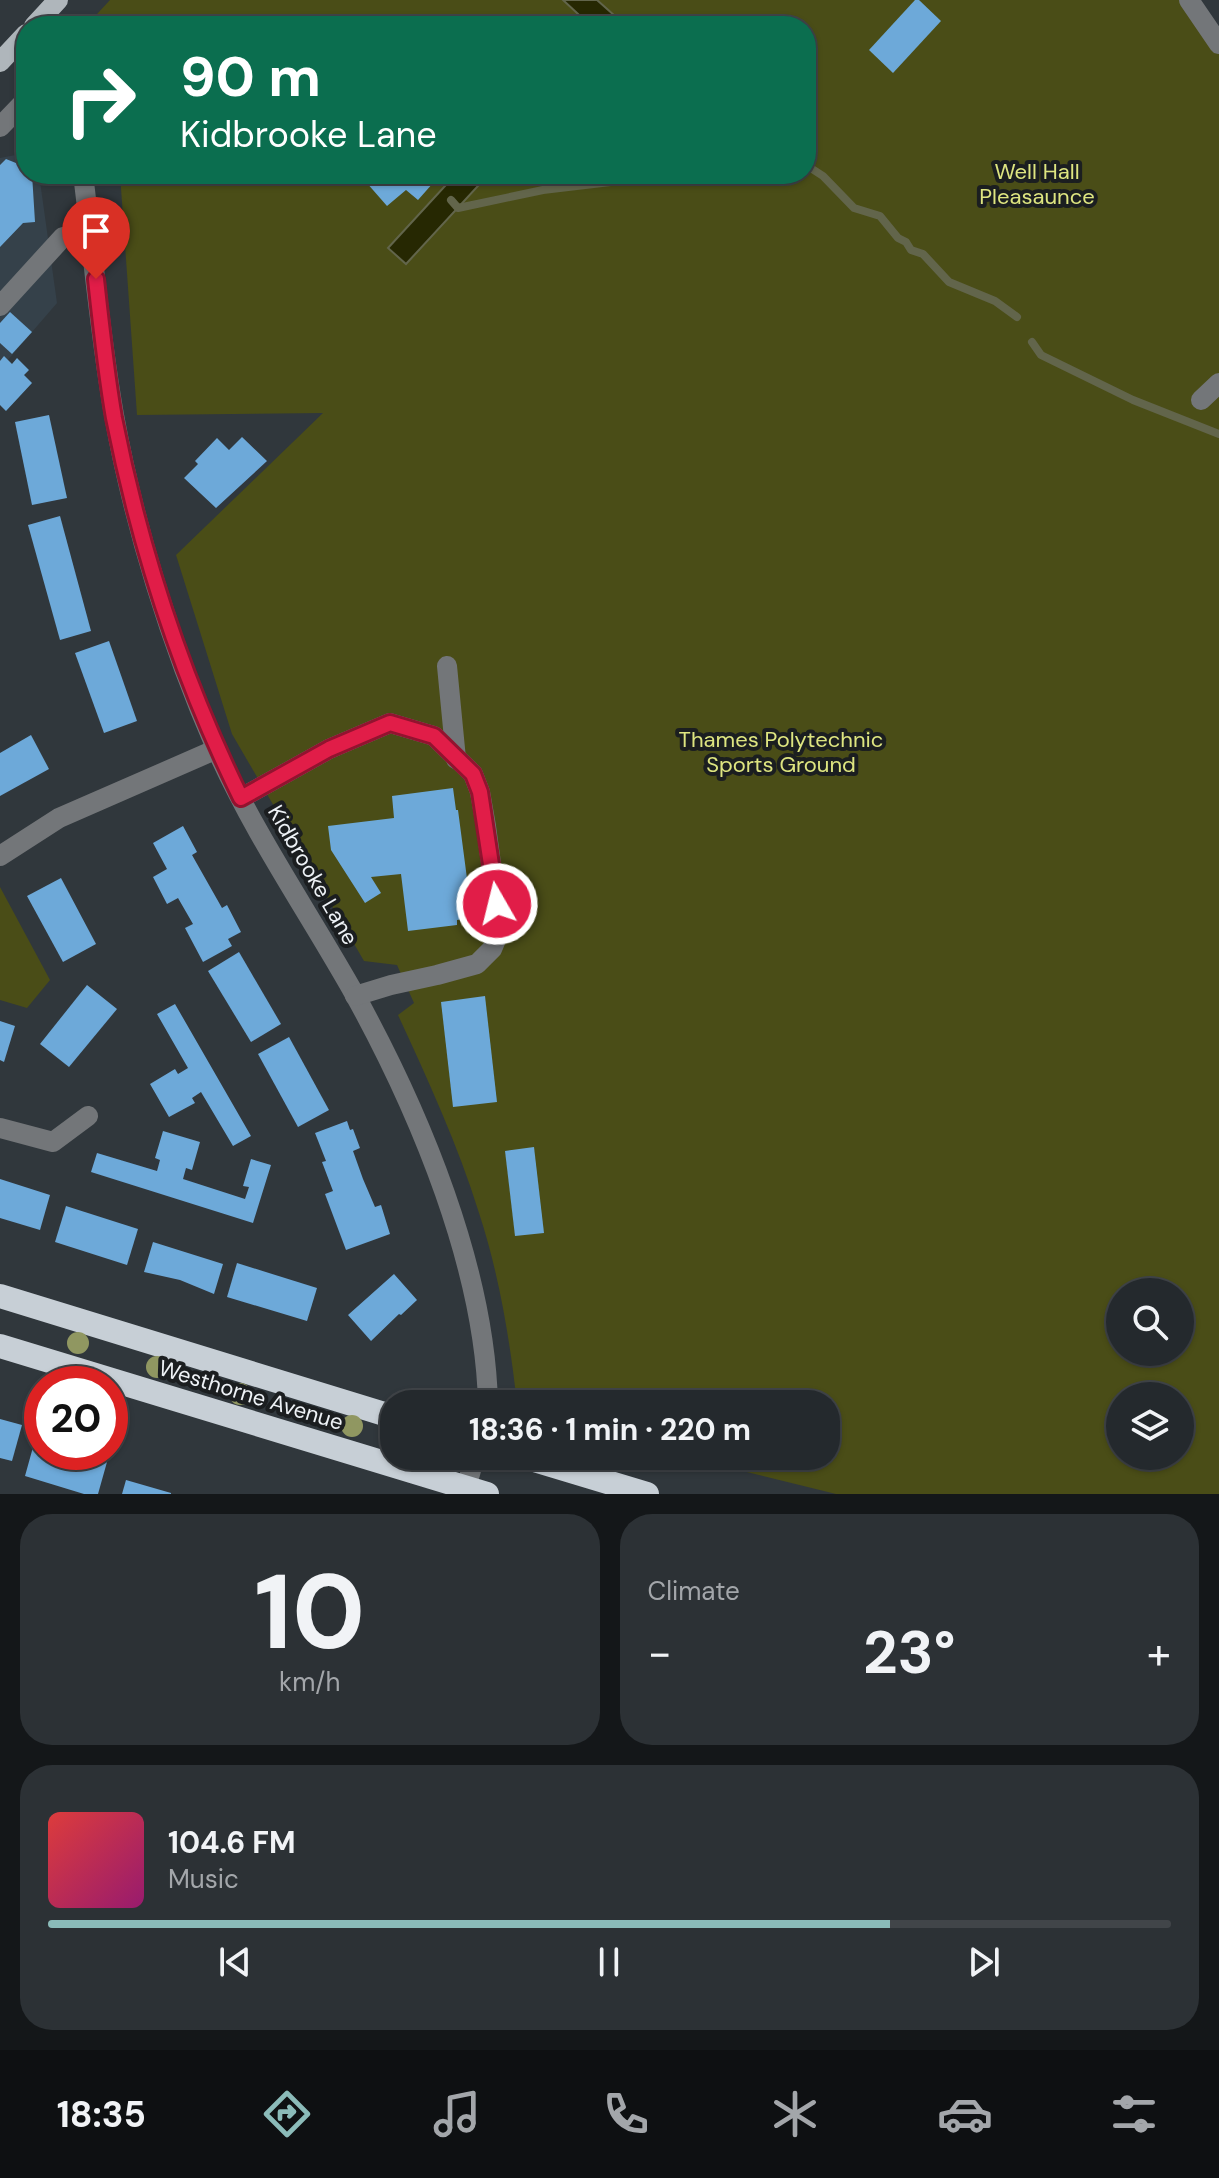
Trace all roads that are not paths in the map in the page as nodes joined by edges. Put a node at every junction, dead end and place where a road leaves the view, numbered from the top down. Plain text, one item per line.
1 (58, 0) edge
2 (1189, 0) edge
3 (43, 16) edge
4 (1219, 44) edge
5 (16, 45) edge
6 (0, 62) edge
7 (16, 110) edge
8 (0, 127) edge
9 (84, 184) edge
10 (90, 232) junction
11 (0, 306) edge
12 (1219, 383) edge
13 (1201, 400) dead end
14 (447, 666) dead end
15 (217, 749) junction
16 (456, 759) junction
17 (241, 798) junction
18 (0, 856) edge
19 (355, 996) junction
20 (88, 1116) dead end
21 (0, 1128) edge
22 (0, 1296) edge
23 (0, 1346) edge
24 (487, 1390) edge
25 (380, 1413) edge
26 (476, 1470) edge
27 (567, 1470) edge
28 (477, 1491) edge
29 (647, 1494) edge

1 - 3 main road
2 - 4 street
5 - 6 main road
7 - 8 street
9 - 10 street, Kidbrooke Lane
10 - 11 street
10 - 15 street, Kidbrooke Lane
12 - 13 street
14 - 16 street
15 - 17 street, Kidbrooke Lane
15 - 18 street
16 - 17 street
16 - 19 street
17 - 19 street, Kidbrooke Lane
19 - 24 street, Kidbrooke Lane
20 - 21 street
22 - 25 highway, Westhorne Avenue
23 - 28 highway, Westhorne Avenue
26 - 28 street
27 - 29 highway

